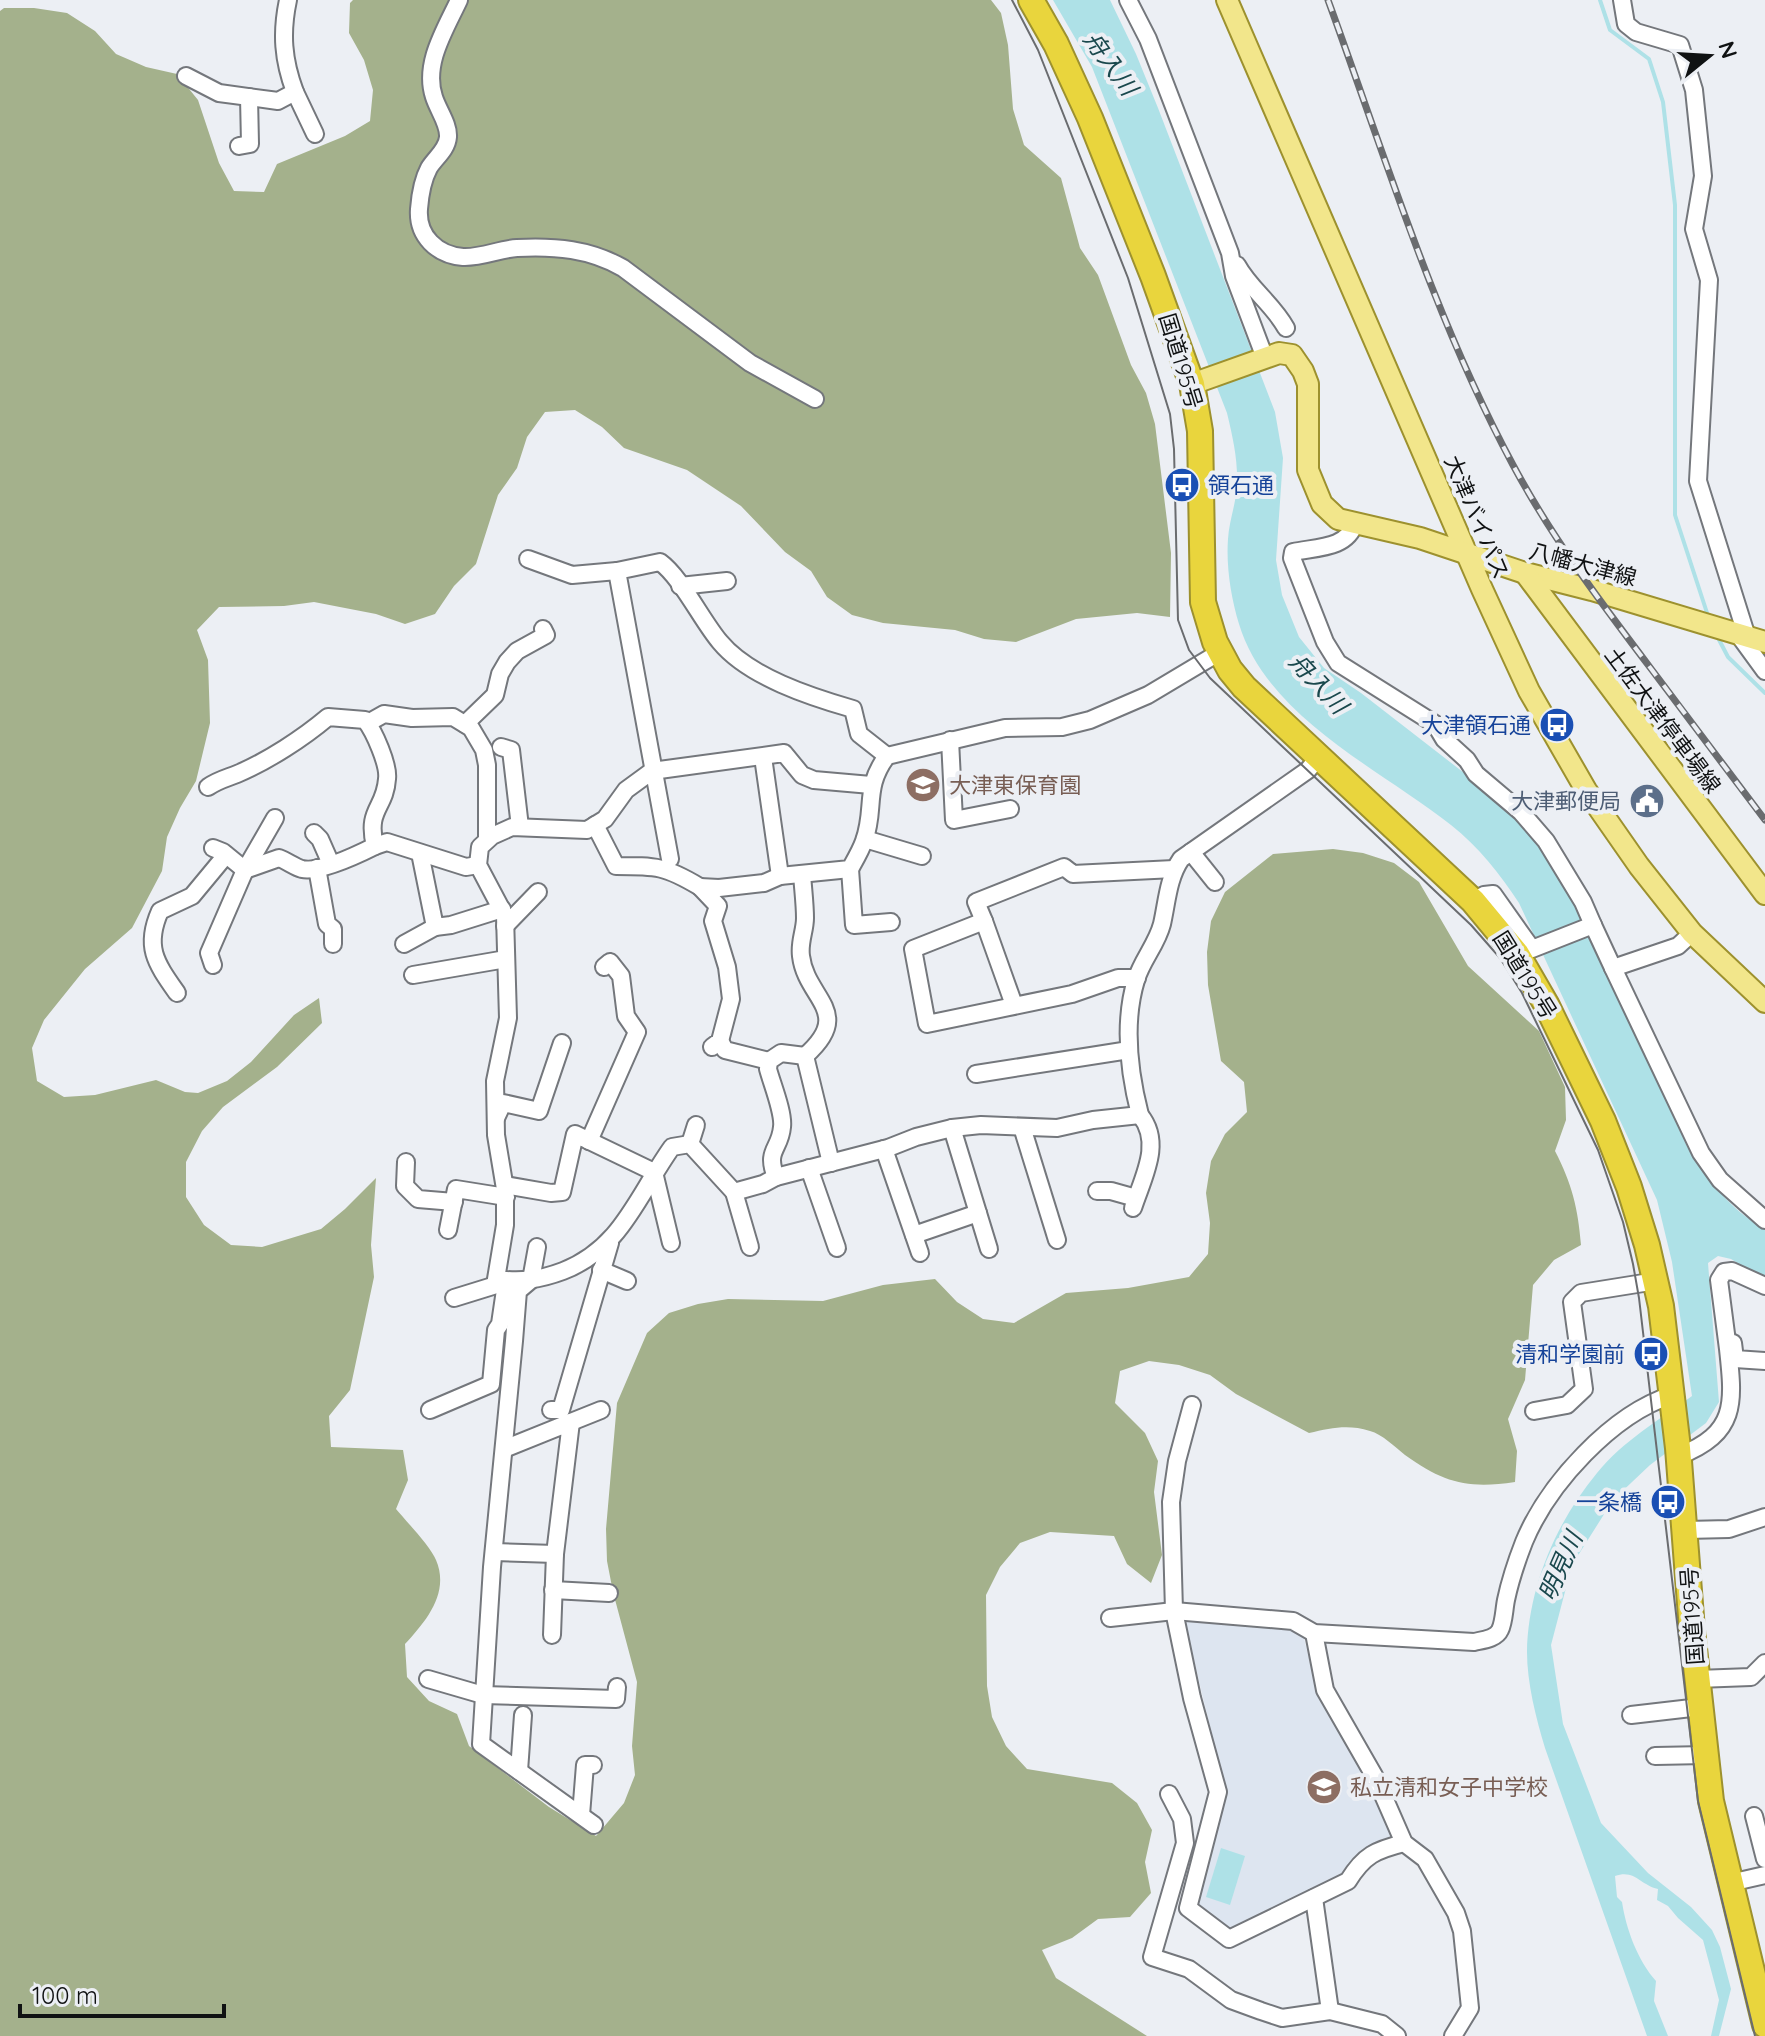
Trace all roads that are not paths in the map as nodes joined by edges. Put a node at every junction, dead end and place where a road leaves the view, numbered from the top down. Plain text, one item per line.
1 (288, 0) edge
2 (459, 0) edge
3 (1031, 0) edge
4 (1128, 0) edge
5 (1227, 0) edge
6 (1622, 0) edge
7 (186, 76) dead end
8 (295, 92) junction
9 (249, 97) junction
10 (315, 134) dead end
11 (239, 146) dead end
12 (1230, 253) junction
13 (1286, 328) dead end
14 (1262, 359) junction
15 (1202, 381) junction
16 (815, 399) dead end
17 (1355, 523) junction
18 (1468, 554) junction
19 (528, 559) dead end
20 (617, 571) junction
21 (1525, 573) junction
22 (727, 581) dead end
23 (680, 586) junction
24 (543, 629) dead end
25 (1750, 637) edge
26 (1220, 652) junction
27 (1765, 671) edge
28 (368, 723) junction
29 (465, 724) junction
30 (1435, 724) junction
31 (950, 740) junction
32 (501, 747) dead end
33 (887, 756) junction
34 (763, 757) junction
35 (1318, 758) junction
36 (1486, 768) dead end
37 (652, 771) junction
38 (871, 785) junction
39 (208, 787) dead end
40 (1010, 809) dead end
41 (275, 818) dead end
42 (595, 825) junction
43 (520, 827) junction
44 (314, 833) dead end
45 (865, 839) junction
46 (487, 840) junction
47 (375, 846) junction
48 (1191, 852) junction
49 (420, 853) junction
50 (922, 856) dead end
51 (670, 859) dead end
52 (478, 865) junction
53 (324, 866) junction
54 (850, 869) junction
55 (1174, 869) junction
56 (245, 870) junction
57 (802, 874) junction
58 (780, 876) junction
59 (1215, 882) dead end
60 (700, 887) junction
61 (538, 892) dead end
62 (1765, 894) edge
63 (1473, 901) junction
64 (502, 909) junction
65 (984, 921) junction
66 (891, 922) dead end
67 (505, 926) junction
68 (1591, 926) junction
69 (435, 927) junction
70 (1692, 933) junction
71 (333, 944) dead end
72 (404, 944) dead end
73 (506, 959) junction
74 (213, 965) dead end
75 (604, 967) dead end
76 (1613, 968) junction
77 (413, 975) dead end
78 (1137, 978) junction
79 (177, 993) dead end
80 (1765, 1002) edge
81 (1014, 1005) junction
82 (562, 1043) dead end
83 (1129, 1050) junction
84 (805, 1056) junction
85 (769, 1061) junction
86 (976, 1074) dead end
87 (1140, 1115) junction
88 (496, 1119) junction
89 (696, 1125) dead end
90 (1022, 1127) junction
91 (952, 1128) junction
92 (589, 1141) junction
93 (690, 1144) junction
94 (884, 1149) junction
95 (406, 1162) dead end
96 (831, 1163) junction
97 (809, 1168) junction
98 (654, 1172) junction
99 (776, 1177) junction
100 (505, 1191) junction
101 (1097, 1191) dead end
102 (734, 1192) junction
103 (454, 1202) junction
104 (978, 1213) junction
105 (1765, 1220) edge
106 (448, 1230) dead end
107 (914, 1235) junction
108 (1057, 1240) dead end
109 (611, 1241) junction
110 (671, 1243) dead end
111 (537, 1247) dead end
112 (750, 1247) dead end
113 (837, 1248) dead end
114 (989, 1249) dead end
115 (920, 1253) dead end
116 (601, 1270) junction
117 (1724, 1272) junction
118 (627, 1281) dead end
119 (1656, 1281) junction
120 (496, 1282) junction
121 (524, 1286) junction
122 (1765, 1286) edge
123 (454, 1298) dead end
124 (496, 1330) junction
125 (1765, 1361) edge
126 (1672, 1400) junction
127 (1192, 1405) dead end
128 (430, 1410) dead end
129 (551, 1410) dead end
130 (601, 1410) dead end
131 (1534, 1411) dead end
132 (571, 1422) junction
133 (504, 1449) junction
134 (1678, 1452) junction
135 (1765, 1517) edge
136 (1686, 1530) junction
137 (494, 1552) junction
138 (555, 1554) junction
139 (553, 1590) junction
140 (609, 1593) dead end
141 (1174, 1611) junction
142 (1110, 1618) dead end
143 (1314, 1633) junction
144 (552, 1635) dead end
145 (1765, 1663) edge
146 (428, 1679) dead end
147 (1697, 1679) junction
148 (617, 1687) dead end
149 (483, 1695) junction
150 (1700, 1707) junction
151 (523, 1715) dead end
152 (1631, 1715) dead end
153 (1706, 1755) junction
154 (1655, 1756) dead end
155 (593, 1765) dead end
156 (519, 1771) junction
157 (1169, 1794) dead end
158 (1754, 1816) dead end
159 (1404, 1843) junction
160 (1765, 1859) edge
161 (1765, 1875) edge
162 (1730, 1883) junction
163 (1314, 1898) junction
164 (1757, 1961) edge
165 (1330, 2011) junction
166 (1765, 2025) edge
167 (1397, 2036) edge
168 (1453, 2036) edge

1 - 8 street
2 - 16 street
3 - 15 highway, 国道195号
4 - 12 street
5 - 18 main road, 大津バイパス
6 - 25 street
7 - 9 street
8 - 9 street
8 - 10 street
9 - 11 street
12 - 13 street
12 - 14 street
14 - 15 main road
14 - 17 main road, 八幡大津線
15 - 26 highway, 国道195号
17 - 18 main road, 八幡大津線
17 - 30 street
18 - 21 main road, 八幡大津線
18 - 70 main road, 大津バイパス
19 - 20 street
20 - 23 street
20 - 37 street
21 - 25 main road, 八幡大津線
21 - 62 main road, 土佐大津停車場線
22 - 23 street
23 - 33 street
24 - 29 street
25 - 27 street
26 - 31 street
26 - 35 highway, 国道195号
28 - 29 street
28 - 39 street
28 - 47 street
29 - 46 street
30 - 36 street
30 - 68 street
31 - 33 street
31 - 40 street
32 - 43 street
33 - 38 street
34 - 37 street
34 - 38 street
34 - 58 street
35 - 48 street
35 - 63 highway, 国道195号
37 - 42 street
37 - 51 street
38 - 45 street
41 - 56 street
42 - 43 street
42 - 60 street
43 - 46 street
44 - 53 street
45 - 50 street
45 - 54 street
46 - 52 street
47 - 49 street
47 - 53 street
48 - 55 street
48 - 59 street
49 - 52 street
49 - 69 street
52 - 64 street
53 - 56 street
53 - 71 street
54 - 57 street
54 - 66 street
55 - 65 street
55 - 78 street
56 - 74 street
56 - 79 street
57 - 58 street
57 - 84 street
58 - 60 street
60 - 85 street
61 - 67 street
63 - 68 street
63 - 119 highway, 国道195号
64 - 67 street
64 - 69 street
65 - 81 street
65 - 81 street
67 - 73 street
68 - 76 street
69 - 72 street
70 - 76 street
70 - 80 main road, 大津バイパス
73 - 77 street
73 - 88 street
75 - 92 street
76 - 105 street
78 - 81 street
78 - 83 street
82 - 88 street
83 - 86 street
83 - 87 street
84 - 85 street
84 - 96 street
85 - 99 street
87 - 90 street
87 - 101 street
88 - 100 street
89 - 93 street
90 - 91 street
90 - 108 street
91 - 94 street
91 - 104 street
92 - 98 street
92 - 100 street
93 - 98 street
93 - 102 street
94 - 96 street
94 - 107 street
95 - 103 street
96 - 97 street
97 - 99 street
97 - 113 street
98 - 109 street
98 - 110 street
99 - 102 street
100 - 103 street
100 - 120 street
102 - 112 street
103 - 106 street
104 - 107 street
104 - 114 street
107 - 115 street
109 - 116 street
109 - 121 street
111 - 121 street
116 - 118 street
116 - 129 street
117 - 122 street
117 - 125 street
117 - 134 street
119 - 126 highway, 国道195号
119 - 131 street
120 - 121 street
120 - 123 street
120 - 124 street
121 - 124 street
121 - 133 street
124 - 128 street
126 - 134 highway, 国道195号
126 - 143 street
127 - 141 street
130 - 132 street
132 - 133 street
132 - 138 street
133 - 137 street
134 - 136 highway, 国道195号
135 - 136 street
136 - 147 highway, 国道195号
137 - 138 street
137 - 149 street
138 - 139 street
139 - 140 street
139 - 144 street
141 - 142 street
141 - 143 street
141 - 163 street
143 - 159 street
145 - 147 street
146 - 149 street
147 - 150 highway, 国道195号
148 - 149 street
149 - 156 street
150 - 152 street
150 - 153 highway, 国道195号
151 - 156 street
153 - 154 street
153 - 162 highway, 国道195号
155 - 156 street
157 - 165 street
158 - 160 street
159 - 163 street
159 - 168 street
161 - 162 street
162 - 164 highway, 国道195号
163 - 165 street
164 - 166 highway, 国道195号
165 - 167 street

